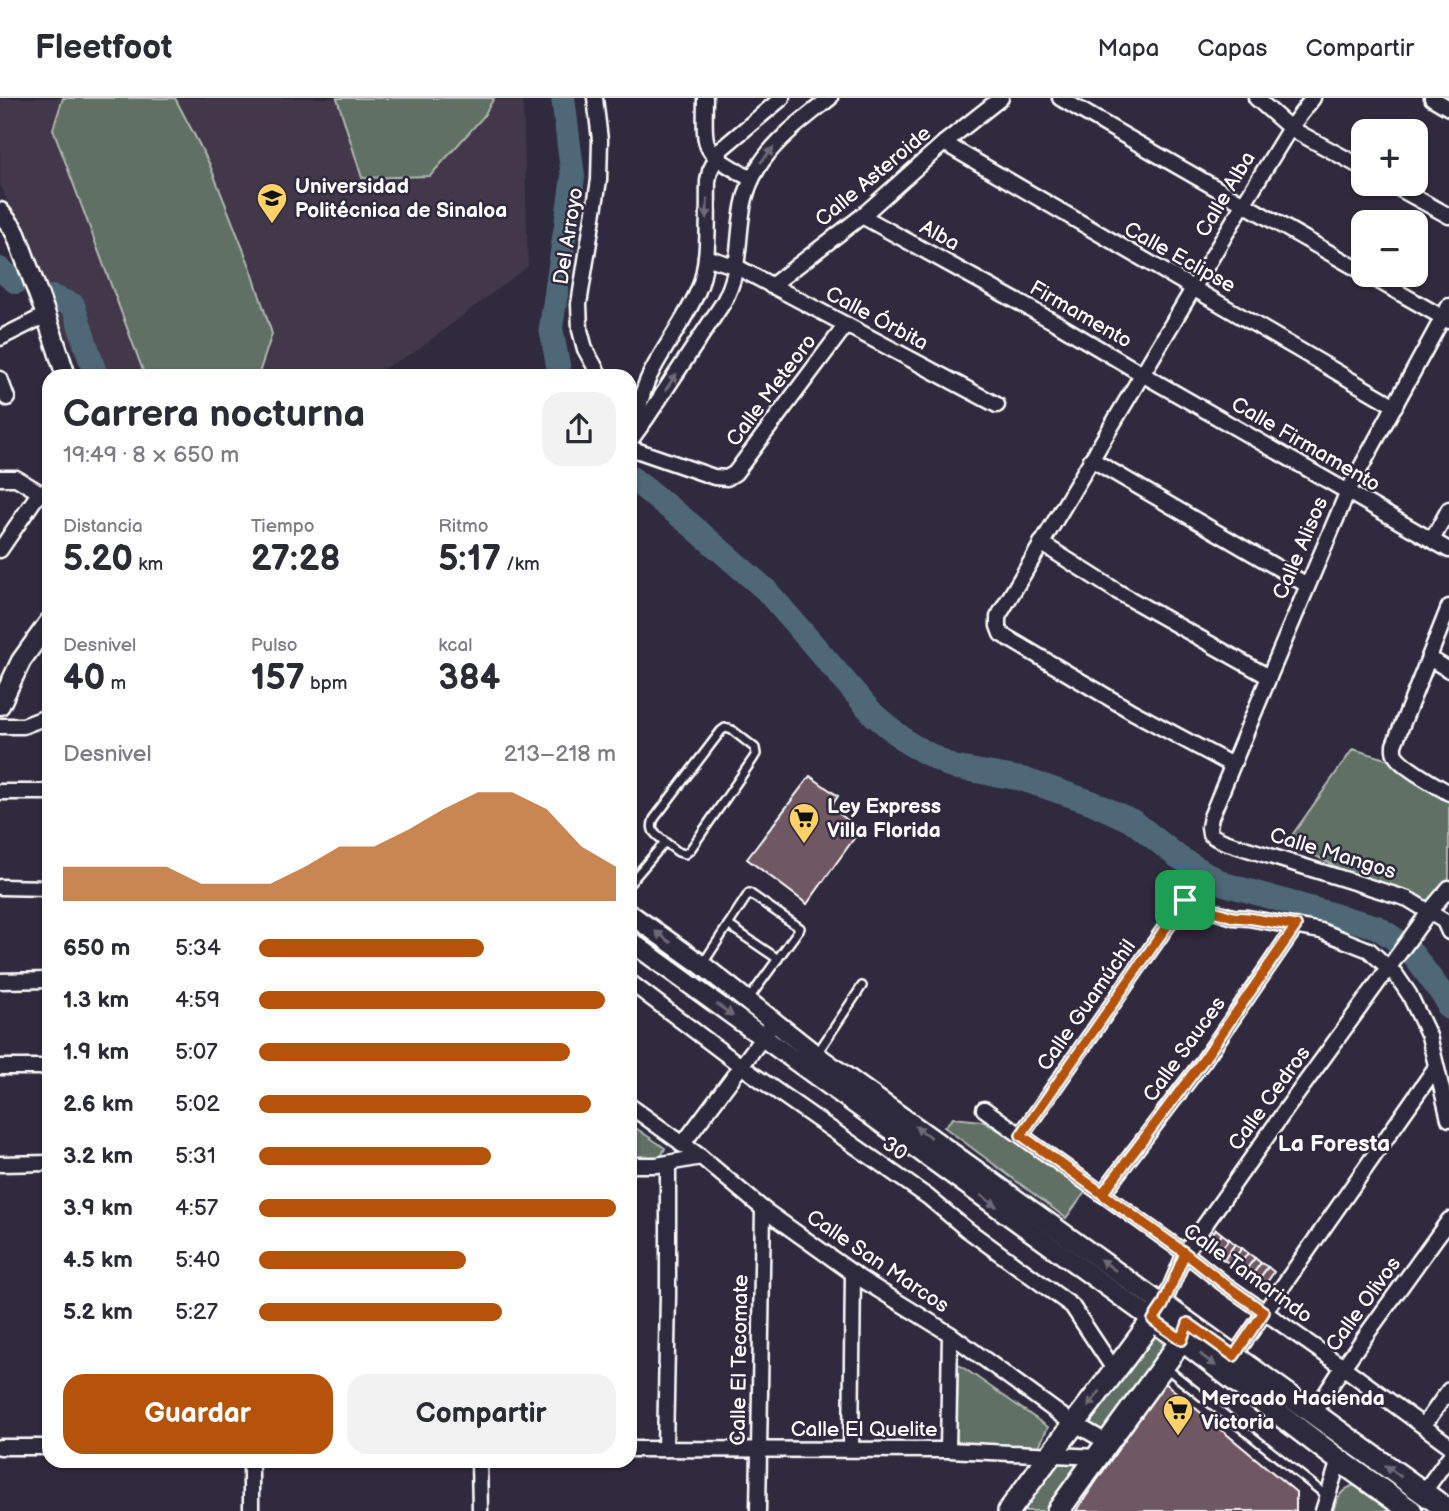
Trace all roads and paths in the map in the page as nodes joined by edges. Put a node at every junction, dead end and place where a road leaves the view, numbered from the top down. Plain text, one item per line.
1 (595, 98) edge
2 (705, 98) edge
3 (782, 98) edge
4 (830, 98) edge
5 (1001, 98) edge
6 (1060, 98) edge
7 (1256, 98) edge
8 (1313, 98) edge
9 (1432, 98) edge
10 (1449, 108) edge
11 (1290, 128) junction
12 (944, 142) junction
13 (716, 158) junction
14 (1351, 161) edge
15 (751, 179) junction
16 (1413, 196) edge
17 (1244, 203) junction
18 (0, 212) edge
19 (862, 216) junction
20 (1449, 216) edge
21 (706, 257) junction
22 (1351, 265) edge
23 (737, 267) junction
24 (771, 286) junction
25 (1392, 287) edge
26 (1194, 288) junction
27 (998, 291) joint
28 (46, 315) junction
29 (1447, 315) edge
30 (846, 325) junction
31 (0, 338) edge
32 (64, 369) edge
33 (596, 369) edge
34 (1142, 374) junction
35 (0, 379) edge
36 (7, 398) dead end
37 (997, 405) dead end
38 (1395, 406) junction
39 (638, 413) edge
40 (637, 445) edge
41 (1091, 459) junction
42 (0, 478) edge
43 (1348, 492) junction
44 (42, 494) edge
45 (42, 498) edge
46 (1449, 509) edge
47 (1432, 540) junction
48 (1041, 543) junction
49 (0, 550) edge
50 (1449, 550) edge
51 (1307, 584) junction
52 (1449, 607) edge
53 (42, 632) edge
54 (1429, 658) junction
55 (1449, 670) edge
56 (1269, 677) junction
57 (0, 705) edge
58 (42, 719) edge
59 (0, 726) edge
60 (1232, 765) junction
61 (0, 792) edge
62 (42, 792) edge
63 (1449, 793) edge
64 (1211, 817) joint
65 (665, 842) junction
66 (637, 875) edge
67 (0, 887) edge
68 (42, 888) edge
69 (1449, 888) edge
70 (1426, 917) junction
71 (637, 919) edge
72 (728, 925) junction
73 (1296, 926) junction
74 (1449, 932) edge
75 (637, 946) edge
76 (778, 959) junction
77 (1393, 963) junction
78 (702, 965) junction
79 (42, 980) edge
80 (0, 981) edge
81 (862, 986) dead end
82 (637, 987) edge
83 (748, 1001) junction
84 (775, 1021) junction
85 (763, 1038) junction
86 (811, 1062) junction
87 (741, 1066) junction
88 (0, 1067) edge
89 (42, 1067) edge
90 (1436, 1067) junction
91 (984, 1109) dead end
92 (637, 1112) edge
93 (1449, 1119) edge
94 (1021, 1135) junction
95 (682, 1144) junction
96 (701, 1157) junction
97 (42, 1163) edge
98 (0, 1164) edge
99 (668, 1164) junction
100 (637, 1165) edge
101 (1102, 1194) junction
102 (763, 1209) junction
103 (1449, 1220) edge
104 (1185, 1253) junction
105 (853, 1273) junction
106 (1158, 1312) junction
107 (1264, 1312) junction
108 (1185, 1331) junction
109 (950, 1334) junction
110 (1234, 1356) junction
111 (1163, 1366) junction
112 (1343, 1367) junction
113 (1115, 1371) junction
114 (1449, 1390) edge
115 (1313, 1413) junction
116 (1075, 1424) junction
117 (1424, 1425) junction
118 (1449, 1445) edge
119 (0, 1447) edge
120 (42, 1447) edge
121 (664, 1448) junction
122 (637, 1449) edge
123 (851, 1449) junction
124 (758, 1450) junction
125 (948, 1450) junction
126 (1103, 1450) junction
127 (1049, 1456) junction
128 (1449, 1457) edge
129 (1339, 1460) junction
130 (251, 1468) edge
131 (479, 1468) edge
132 (1423, 1493) junction
133 (1327, 1496) junction
134 (251, 1511) edge
135 (480, 1511) edge
136 (758, 1511) edge
137 (1009, 1511) edge
138 (1058, 1511) edge
139 (1323, 1511) edge
140 (1411, 1511) edge
141 (1449, 1511) edge

1 - 33 street, Del Arroyo
2 - 13 street
3 - 13 street
15 -> 4 street
5 - 12 street, Calle Asteroide
6 - 17 street
7 - 11 street
8 - 11 street, Calle Alba
9 - 10 street
11 - 14 street
11 - 17 street, Calle Alba
12 - 19 street, Calle Asteroide
12 - 26 street, Calle Eclipse
13 - 15 street
13 -> 21 street
15 - 23 street
16 - 20 street
17 - 22 street
17 - 26 street, Calle Alba
18 - 28 street
19 - 24 street, Calle Asteroide
19 - 27 street, Alba
21 - 23 street
21 - 39 street
23 - 24 street, Calle Órbita
39 -> 23 street
24 - 30 street, Calle Órbita
25 - 29 street
26 - 34 street, Calle Alba
26 - 38 street, Calle Eclipse
27 - 34 street, Firmamento
28 - 31 street
28 - 32 street
29 - 38 street, Calle Alisos
30 - 37 street, Calle Órbita
30 - 40 street, Calle Meteoro
34 - 41 street, Calle Alba
34 - 43 street, Calle Firmamento
35 - 36 street
38 - 43 street, Calle Alisos
41 - 48 street, Calle Alba
41 - 51 street
42 - 44 street
43 - 47 street, Calle Firmamento
43 - 51 street, Calle Alisos
45 - 49 street
46 - 47 street
47 - 50 street, Calle Firmamento
48 - 56 street
48 - 60 street, Calle Alba
51 - 56 street, Calle Alisos
52 - 54 street
53 - 57 street
54 - 55 street
54 - 63 street
56 - 60 street, Calle Alisos
58 - 59 street
60 - 64 street, Calle Alisos
61 - 62 street
64 - 70 street, Calle Mangos
65 - 65 lane
65 - 66 lane
67 - 68 street
69 - 70 street, Calle Cedros
70 - 74 street, Calle Mangos
70 - 77 street, Calle Cedros
78 -> 71 street
72 - 76 lane
72 - 76 lane
72 - 78 lane
73 - 77 street
73 - 94 street, Calle Guamúchil
73 - 101 street, Calle Sauces
75 -> 85 street
76 - 83 lane
77 - 90 street
77 - 104 street, Calle Cedros
78 - 83 street
79 - 80 street
81 - 86 lane
82 - 87 street, 30
83 - 84 street
84 - 85 street
84 - 86 street
85 - 86 street
85 - 87 street
86 - 106 street
87 - 95 street
87 - 113 street, 30
88 - 89 street
90 - 93 street
90 - 107 street
91 - 94 street, Calle Tamarindo
92 - 95 street, Calle San Marcos
94 - 101 street, Calle Tamarindo
95 - 96 street, Calle San Marcos
96 - 99 street
96 - 102 street, Calle San Marcos
97 - 98 street
99 - 100 street
99 - 121 street
101 - 104 street, Calle Tamarindo
102 - 105 street, Calle San Marcos
102 - 124 street, Calle El Tecomate
103 - 112 street, Calle Olivos
104 - 106 street, Calle Cedros
104 - 107 street, Calle Tamarindo
105 - 109 street, Calle San Marcos
105 - 123 street
106 - 108 main road
106 - 113 main road
107 - 110 street
107 - 112 street, Calle Tamarindo
108 - 110 main road
108 - 111 main road
108 -> 129 main road
109 - 116 street, Calle San Marcos
109 - 125 street
110 - 115 main road
111 - 126 main road
111 - 133 lane
112 - 115 street, Calle Olivos
112 - 117 street, Calle Tamarindo
113 -> 116 main road
114 - 117 street
132 -> 115 main road
116 - 126 street, Calle San Marcos
116 - 127 main road
117 - 118 street, Calle Tamarindo
119 - 120 street
121 - 122 street, Calle El Quelite
121 - 124 street, Calle El Quelite
123 - 124 street, Calle El Quelite
123 - 125 street, Calle El Quelite
124 - 136 street, Calle El Tecomate
125 - 127 street, Calle El Quelite
126 - 127 street, Calle El Quelite
126 - 138 main road
127 - 137 main road
128 - 132 street
129 - 133 street
129 - 140 main road
130 - 134 street
131 - 135 street
132 - 141 main road
133 - 139 street

